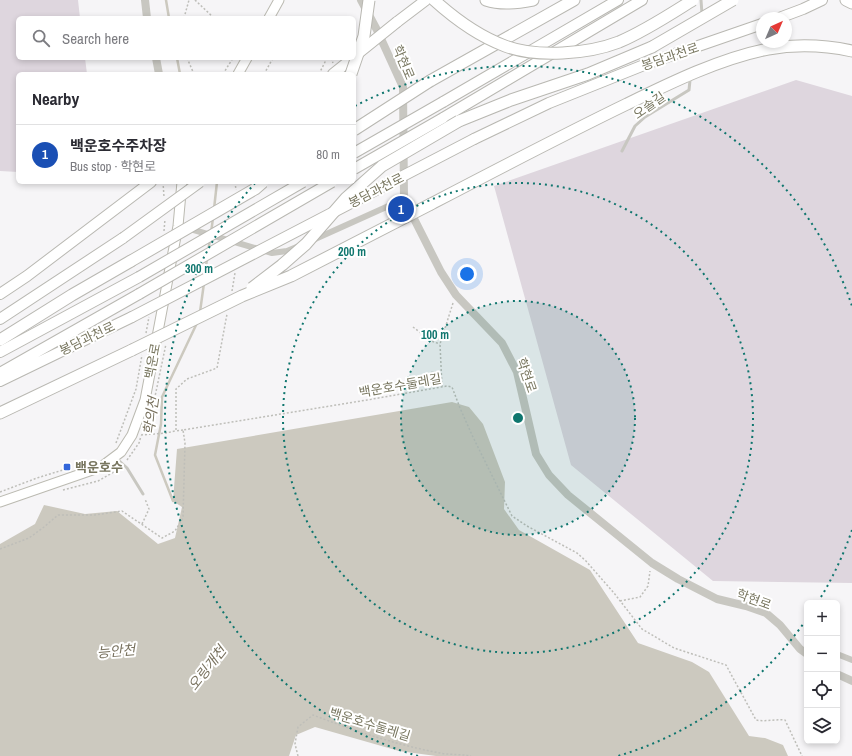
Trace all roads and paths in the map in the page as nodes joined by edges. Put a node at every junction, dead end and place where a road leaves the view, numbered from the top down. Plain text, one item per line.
1 (144, 0) edge
2 (189, 0) edge
3 (195, 0) edge
4 (279, 0) edge
5 (361, 0) edge
6 (369, 0) edge
7 (426, 0) edge
8 (434, 0) edge
9 (486, 0) edge
10 (533, 0) edge
11 (574, 0) edge
12 (618, 0) edge
13 (693, 0) edge
14 (701, 0) edge
15 (733, 0) edge
16 (822, 0) edge
17 (846, 0) edge
18 (639, 2) edge
19 (852, 3) edge
20 (792, 13) edge
21 (147, 16) edge
22 (185, 16) edge
23 (212, 16) edge
24 (270, 16) edge
25 (702, 25) dead end
26 (756, 26) edge
27 (852, 51) edge
28 (356, 55) edge
29 (356, 59) edge
30 (156, 60) edge
31 (188, 60) edge
32 (232, 60) edge
33 (246, 60) edge
34 (272, 60) edge
35 (326, 60) edge
36 (349, 60) edge
37 (356, 60) edge
38 (159, 72) edge
39 (193, 72) edge
40 (224, 72) edge
41 (239, 72) edge
42 (265, 72) edge
43 (320, 72) edge
44 (335, 72) edge
45 (352, 72) edge
46 (690, 80) dead end
47 (356, 129) edge
48 (622, 151) dead end
49 (356, 152) edge
50 (356, 168) edge
51 (148, 184) edge
52 (182, 184) edge
53 (197, 184) edge
54 (300, 184) edge
55 (329, 184) edge
56 (259, 186) edge
57 (404, 199) junction
58 (178, 226) junction
59 (0, 294) edge
60 (456, 295) junction
61 (242, 296) junction
62 (0, 319) edge
63 (413, 327) dead end
64 (0, 340) edge
65 (440, 344) junction
66 (0, 352) edge
67 (217, 368) dead end
68 (0, 373) edge
69 (0, 381) edge
70 (442, 387) junction
71 (0, 413) edge
72 (176, 431) junction
73 (183, 431) junction
74 (142, 435) dead end
75 (115, 457) junction
76 (71, 468) dead end
77 (0, 492) edge
78 (143, 494) joint
79 (0, 502) edge
80 (142, 524) junction
81 (0, 549) edge
82 (652, 563) junction
83 (620, 601) junction
84 (804, 648) edge
85 (840, 655) edge
86 (852, 660) edge
87 (840, 675) edge
88 (852, 681) edge
89 (298, 756) edge
90 (471, 756) edge
91 (802, 756) edge

1 - 21 street
2 - 22 path
3 - 23 path
4 - 24 main road
5 - 57 street, 학현로
6 - 29 highway, bridge
7 - 28 highway, bridge
8 - 13 highway, bridge
9 - 10 highway
11 - 47 highway, bridge
12 - 49 highway, bridge
14 - 25 lane
15 - 61 highway, bridge
16 - 20 highway
17 - 19 highway
18 - 50 highway, bridge
26 - 69 highway, 봉담과천로, bridge
27 - 61 highway, bridge
30 - 38 street
31 - 39 path
32 - 40 path
33 - 41 main road
34 - 42 path
35 - 43 path
36 - 44 highway
37 - 45 highway, bridge
46 - 48 lane, 오솔길
51 - 59 highway
52 - 58 main road, 백운로
53 - 62 highway, bridge
54 - 66 highway, bridge
55 - 68 highway, 봉담과천로, bridge
56 - 64 highway, bridge
57 - 58 street, bridge
57 - 60 street, 학현로
58 - 75 main road, 백운로
60 - 65 path
60 - 82 street, 학현로
61 - 71 highway, bridge
63 - 65 path
65 - 70 path
67 - 72 path
70 - 73 path, 백운호수둘레길
70 - 83 path, 백운호수둘레길
72 - 73 path, 백운호수둘레길
72 - 74 path, 백운호수둘레길
73 - 80 path
75 - 78 lane
75 - 79 main road, 백운로
76 - 77 path
78 - 80 path
80 - 81 path
82 - 83 path
82 - 84 street, 학현로
83 - 91 path, 백운호수둘레길
85 - 86 street
87 - 88 street
89 - 90 path, 백운호수둘레길

